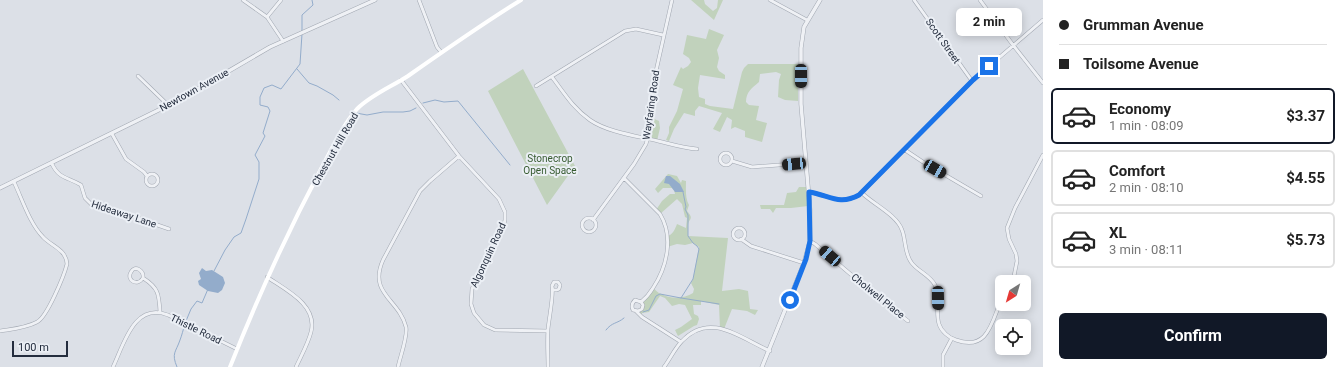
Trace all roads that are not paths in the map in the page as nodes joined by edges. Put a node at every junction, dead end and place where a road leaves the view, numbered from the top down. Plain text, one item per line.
1 (243, 0) edge
2 (281, 0) edge
3 (375, 0) edge
4 (419, 0) edge
5 (521, 0) edge
6 (672, 0) edge
7 (770, 0) edge
8 (820, 0) edge
9 (914, 0) edge
10 (980, 0) edge
11 (267, 17) junction
12 (807, 20) junction
13 (1043, 20) edge
14 (663, 35) junction
15 (283, 41) junction
16 (1013, 45) junction
17 (441, 52) junction
18 (138, 76) dead end
19 (552, 77) junction
20 (401, 80) junction
21 (972, 82) junction
22 (1043, 82) edge
23 (536, 86) dead end
24 (168, 105) junction
25 (112, 134) junction
26 (648, 139) junction
27 (697, 149) dead end
28 (905, 150) junction
29 (1043, 155) edge
30 (459, 156) junction
31 (732, 161) dead end
32 (806, 163) junction
33 (52, 164) junction
34 (147, 176) dead end
35 (624, 178) junction
36 (14, 182) junction
37 (0, 188) edge
38 (809, 192) junction
39 (862, 193) junction
40 (982, 196) dead end
41 (593, 220) junction
42 (170, 229) dead end
43 (741, 239) junction
44 (810, 241) junction
45 (804, 263) junction
46 (1014, 275) edge
47 (267, 277) junction
48 (143, 278) junction
49 (554, 290) dead end
50 (641, 302) junction
51 (636, 311) junction
52 (997, 311) edge
53 (160, 312) junction
54 (908, 321) dead end
55 (0, 331) edge
56 (548, 331) junction
57 (952, 338) junction
58 (681, 342) junction
59 (237, 349) junction
60 (770, 350) junction
61 (114, 367) edge
62 (230, 367) edge
63 (296, 367) edge
64 (398, 367) edge
65 (548, 367) edge
66 (664, 367) edge
67 (762, 367) edge
68 (943, 367) edge

1 - 11 street
2 - 11 street
3 - 15 street, Newtown Avenue
4 - 17 street
5 - 17 main road, Chestnut Hill Road
6 - 14 street, Wayfaring Road
7 - 12 street
8 - 12 street
9 - 21 street, Scott Street
10 - 16 street
11 - 15 street
12 - 32 street
13 - 16 street
14 - 19 street
14 - 26 street, Wayfaring Road
15 - 24 street, Newtown Avenue
16 - 21 street
16 - 22 street
17 - 20 main road, Chestnut Hill Road
18 - 24 street
19 - 23 street
19 - 26 street
20 - 30 street, Algonquin Road
20 - 47 main road, Chestnut Hill Road
21 - 28 street
24 - 25 street, Newtown Avenue
25 - 33 street, Newtown Avenue
25 - 34 street
26 - 27 street
26 - 35 street, Wayfaring Road
28 - 39 street
28 - 40 street
29 - 46 street
30 - 56 street, Algonquin Road
30 - 64 street
31 - 32 street
32 - 38 street
33 - 36 street, Newtown Avenue
33 - 42 street, Hideaway Lane
35 - 41 street, Wayfaring Road
35 - 50 street
36 - 37 street, Newtown Avenue
36 - 55 street
38 - 39 street
38 - 44 street
39 - 57 street
41 - 41 street, Wayfaring Road
43 - 43 street
43 - 45 street
44 - 45 street
44 - 54 street, Cholwell Place
45 - 60 street
47 - 59 main road, Chestnut Hill Road
47 - 63 street
48 - 48 street
48 - 53 street
49 - 56 street
50 - 51 street
50 - 51 street
51 - 58 street
52 - 57 street
53 - 59 street, Thistle Road
53 - 61 street, Thistle Road
56 - 65 street
57 - 68 street
58 - 60 street
58 - 66 street
59 - 62 main road, Chestnut Hill Road
60 - 67 street

